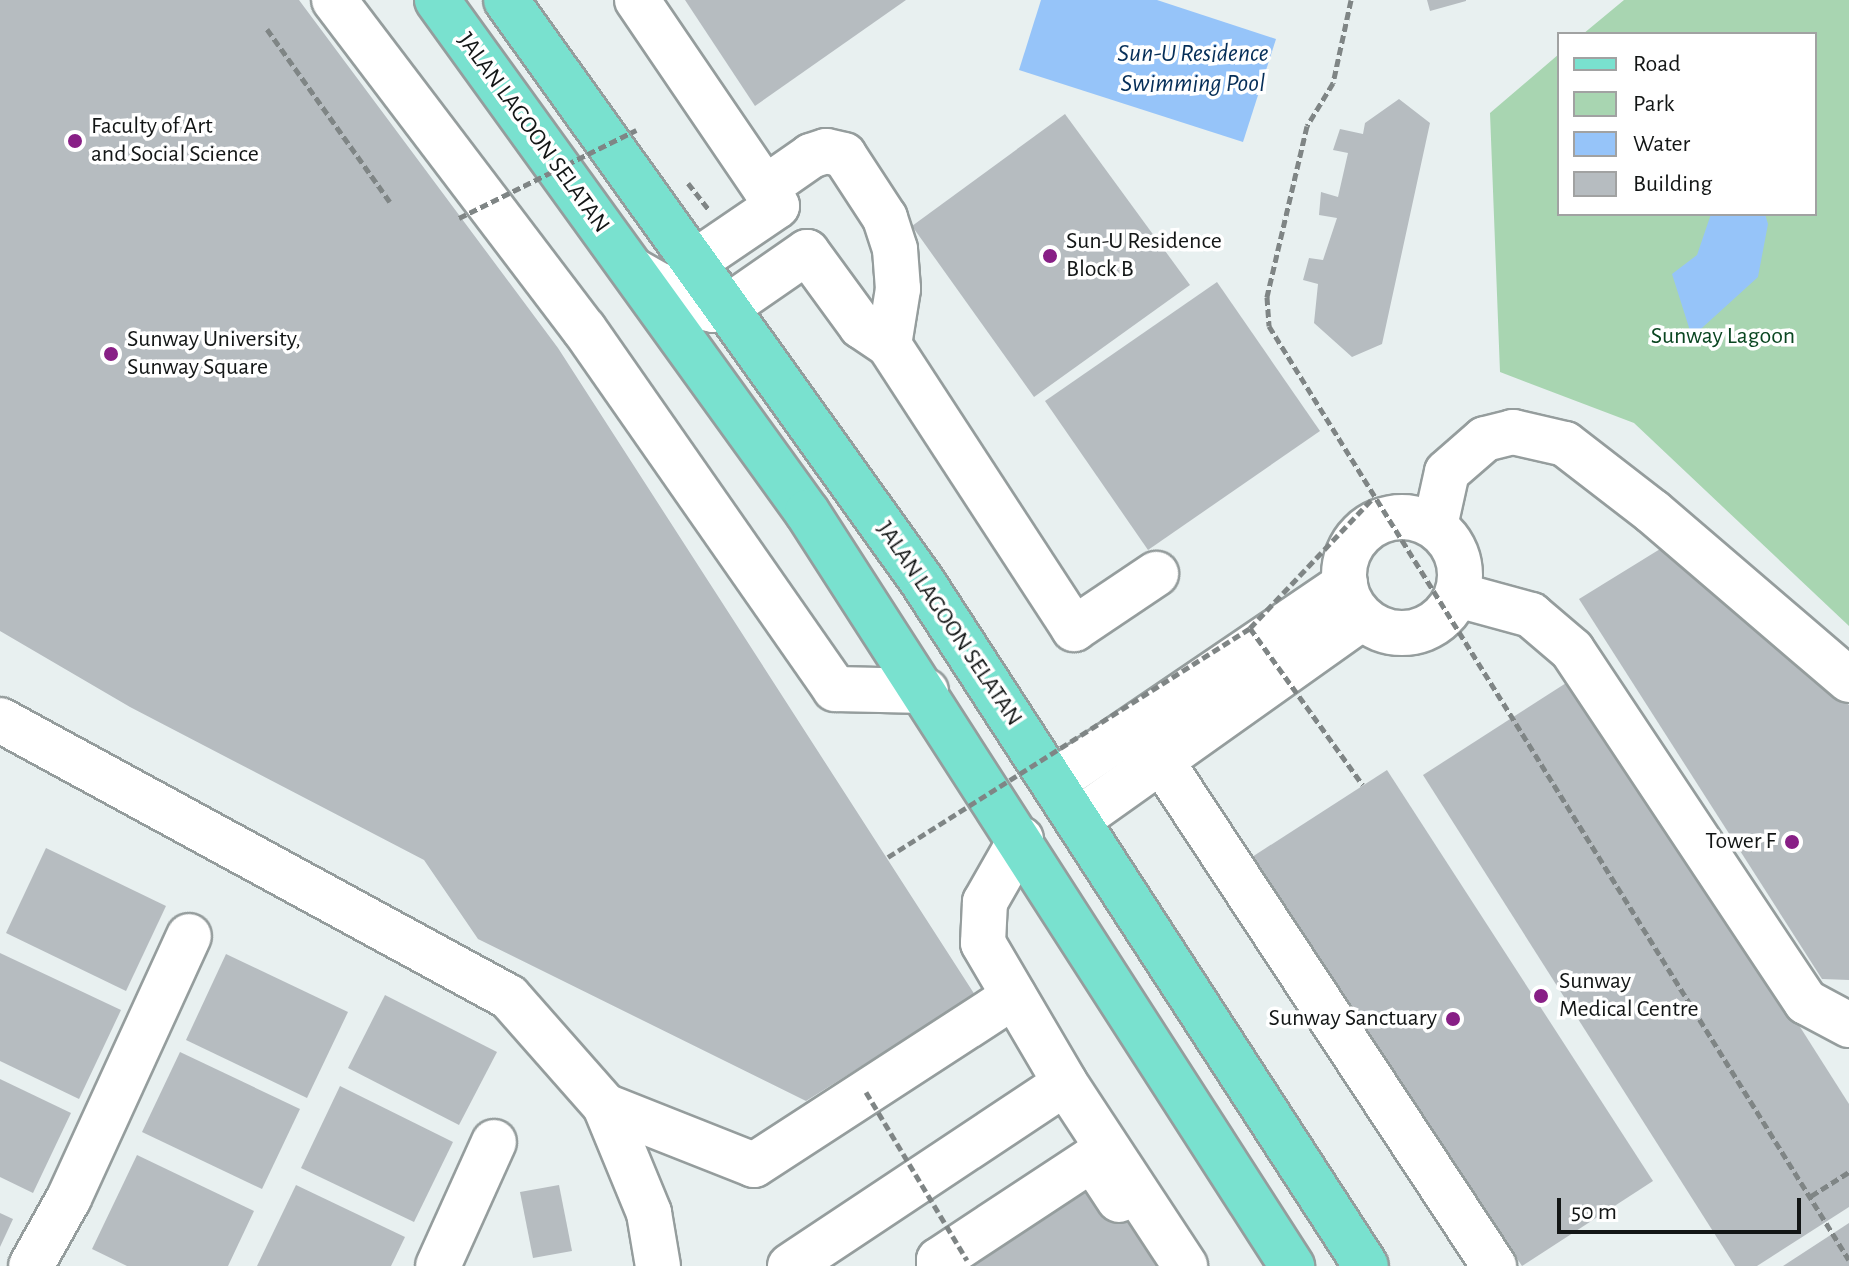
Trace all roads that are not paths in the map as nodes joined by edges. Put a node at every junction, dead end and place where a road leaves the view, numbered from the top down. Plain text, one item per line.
1 (334, 0) edge
2 (437, 0) edge
3 (506, 0) edge
4 (637, 0) edge
5 (771, 197) junction
6 (633, 270) junction
7 (704, 290) junction
8 (889, 345) junction
9 (698, 359) junction
10 (1435, 526) junction
11 (1156, 574) dead end
12 (1458, 595) junction
13 (1354, 601) junction
14 (1849, 680) edge
15 (926, 691) junction
16 (0, 720) edge
17 (1162, 762) junction
18 (1054, 782) junction
19 (1079, 819) junction
20 (1021, 839) junction
21 (189, 936) dead end
22 (1014, 996) junction
23 (1849, 1025) edge
24 (1065, 1083) junction
25 (605, 1106) junction
26 (494, 1142) dead end
27 (1453, 1207) junction
28 (953, 1263) edge
29 (31, 1266) edge
30 (438, 1266) edge
31 (658, 1266) edge
32 (790, 1266) edge
33 (1162, 1266) edge
34 (1185, 1266) edge
35 (1292, 1266) edge
36 (1366, 1266) edge
37 (1462, 1266) edge
38 (1494, 1266) edge

1 - 15 street
2 - 6 main road, JALAN LAGOON SELATAN
3 - 7 main road, JALAN LAGOON SELATAN
4 - 5 street
5 - 7 street
5 - 8 street
6 - 7 street
6 - 9 main road, JALAN LAGOON SELATAN
7 - 8 street
7 - 9 street
7 - 18 main road, JALAN LAGOON SELATAN
8 - 11 street
9 - 15 main road, JALAN LAGOON SELATAN
10 - 12 street
10 - 13 street
10 - 14 street
12 - 13 street
12 - 23 street
13 - 17 street
13 - 18 street
15 - 20 main road, JALAN LAGOON SELATAN
16 - 25 street
17 - 19 street
17 - 27 street
18 - 19 main road, JALAN LAGOON SELATAN
19 - 36 main road, JALAN LAGOON SELATAN
20 - 22 street
20 - 35 main road, JALAN LAGOON SELATAN
21 - 29 street
22 - 24 street
22 - 25 street
24 - 32 street
24 - 34 street
25 - 31 street
26 - 30 street
27 - 37 street
27 - 38 street
28 - 33 street

